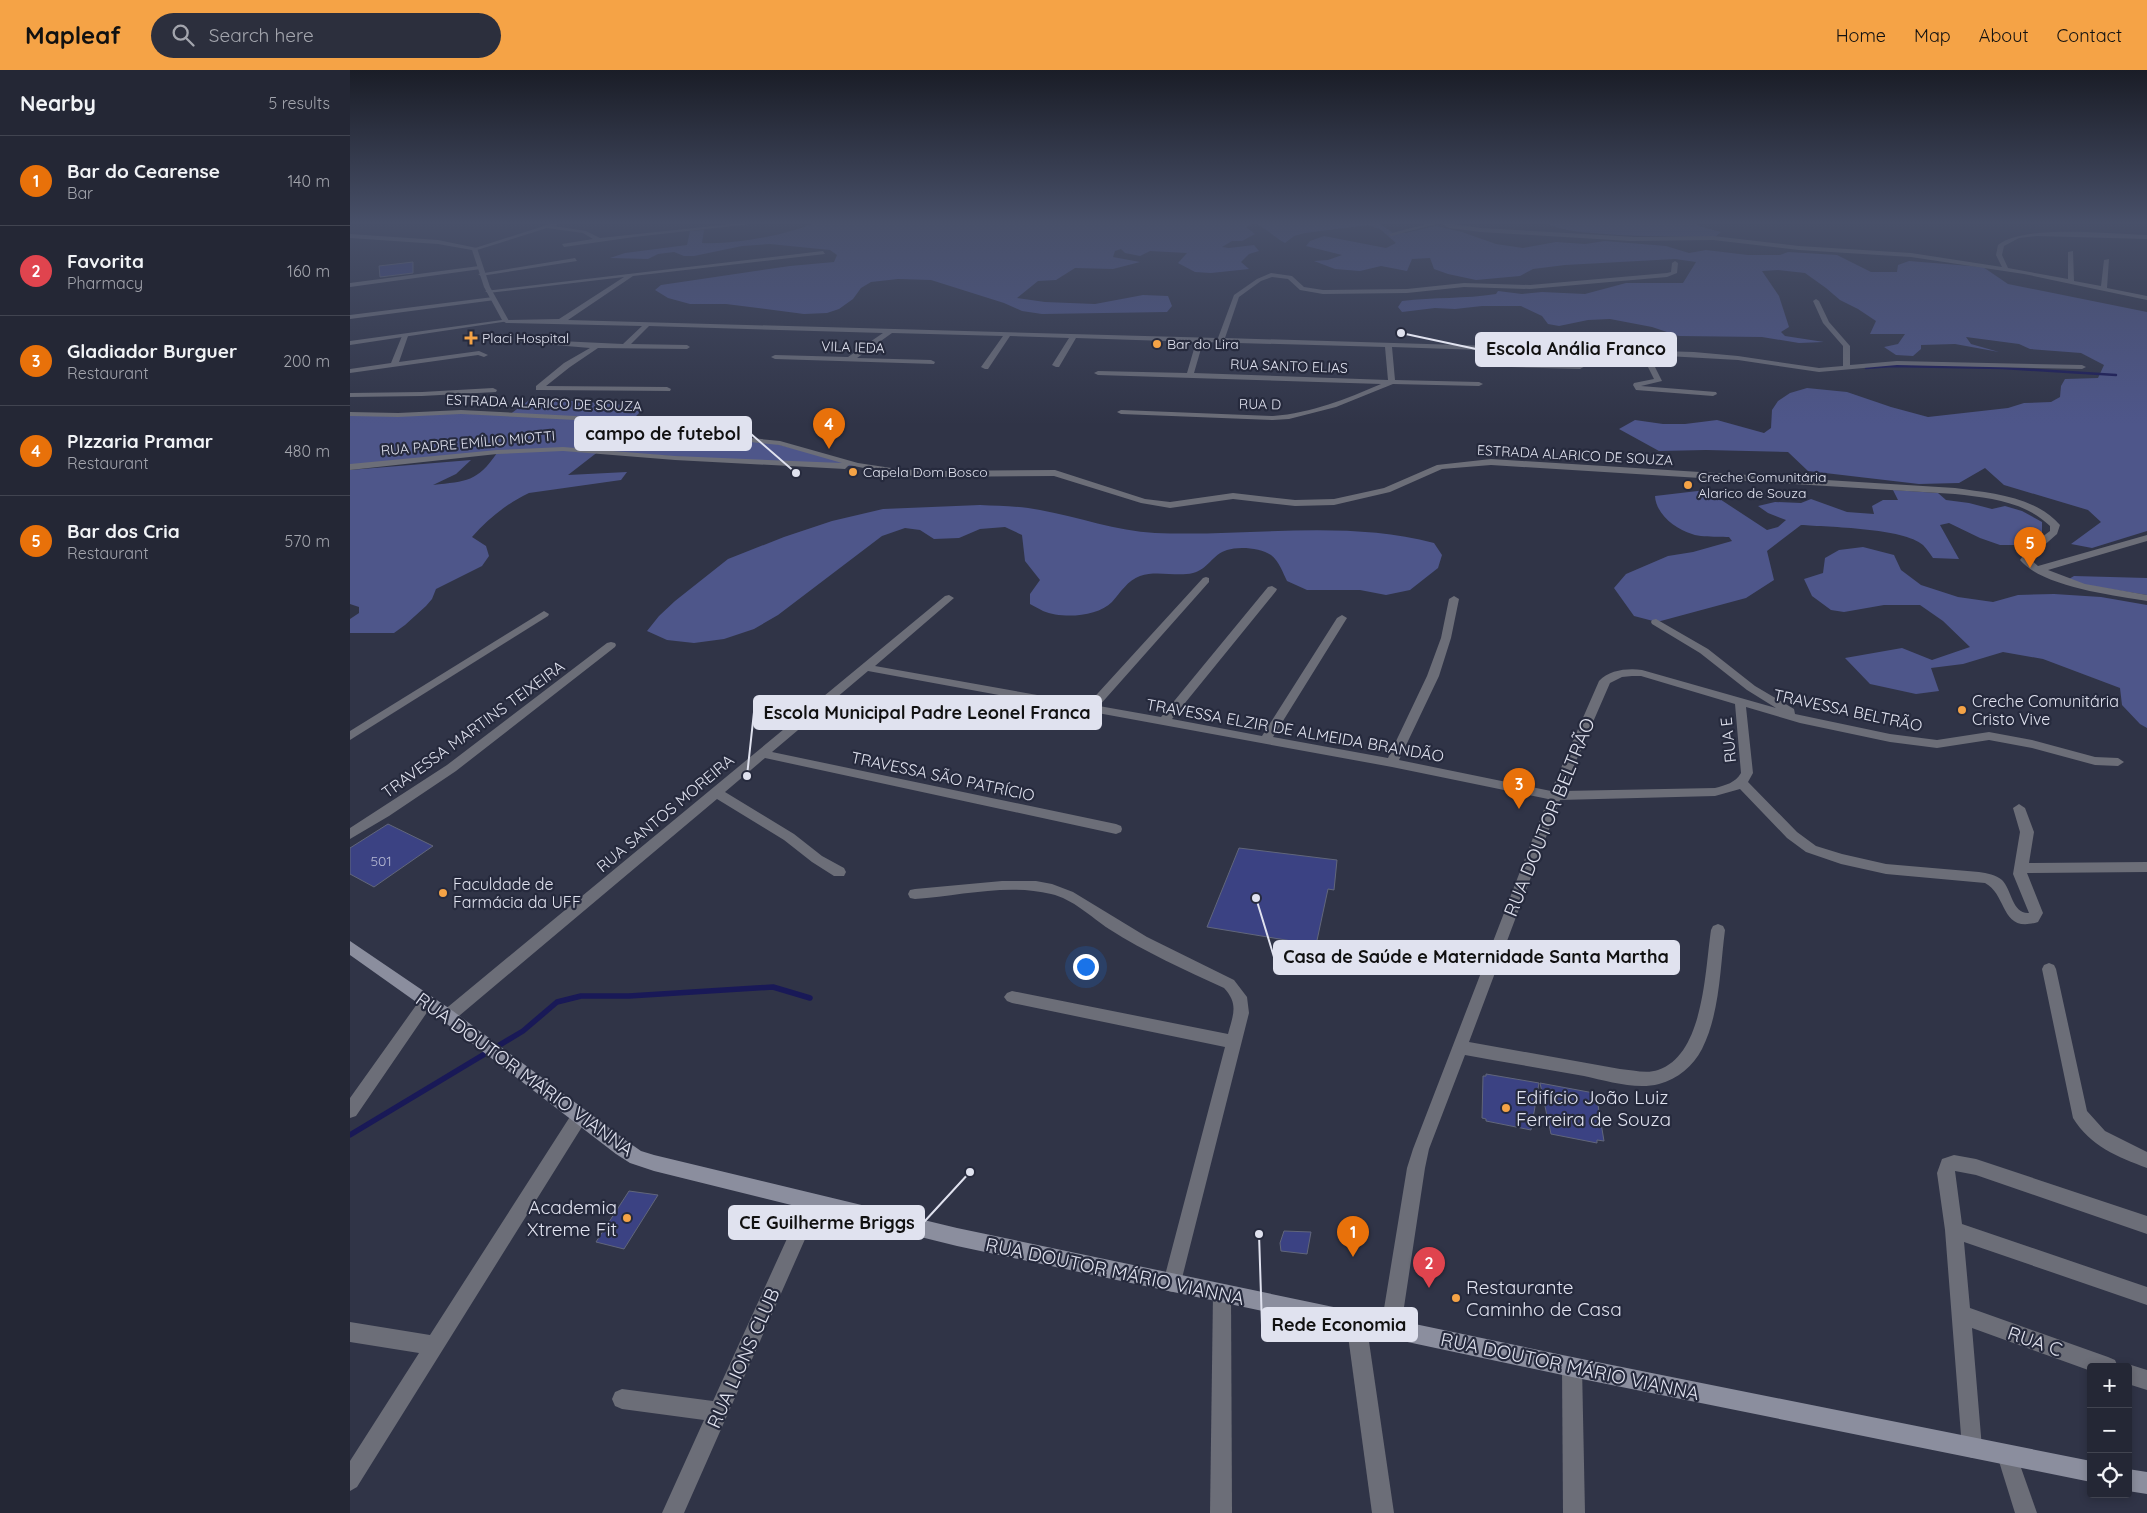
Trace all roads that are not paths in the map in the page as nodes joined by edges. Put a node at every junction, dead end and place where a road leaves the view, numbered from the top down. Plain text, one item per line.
1 (494, 290) edge
2 (608, 290) edge
3 (1244, 290) edge
4 (1312, 290) edge
5 (1413, 290) edge
6 (2106, 290) edge
7 (488, 291) joint
8 (2147, 298) edge
9 (493, 299) junction
10 (1816, 301) dead end
11 (350, 317) edge
12 (506, 321) junction
13 (561, 321) junction
14 (647, 324) junction
15 (890, 331) junction
16 (1008, 334) junction
17 (405, 336) junction
18 (1074, 336) junction
19 (519, 340) dead end
20 (1200, 341) junction
21 (1222, 341) junction
22 (350, 343) edge
23 (597, 346) junction
24 (1388, 346) junction
25 (624, 347) junction
26 (687, 348) dead end
27 (1578, 351) junction
28 (1644, 352) junction
29 (484, 355) dead end
30 (775, 357) dead end
31 (849, 360) junction
32 (931, 362) dead end
33 (394, 364) junction
34 (1056, 365) dead end
35 (1511, 365) dead end
36 (985, 366) dead end
37 (2082, 367) dead end
38 (1846, 369) junction
39 (350, 371) edge
40 (1098, 373) dead end
41 (1190, 374) junction
42 (1392, 382) junction
43 (1478, 384) dead end
44 (667, 388) dead end
45 (493, 390) dead end
46 (422, 394) junction
47 (1713, 394) dead end
48 (350, 395) edge
49 (350, 403) edge
50 (1122, 412) dead end
51 (350, 414) edge
52 (857, 465) junction
53 (350, 466) edge
54 (2147, 538) edge
55 (2036, 569) junction
56 (1206, 580) dead end
57 (1272, 589) dead end
58 (949, 598) dead end
59 (2147, 598) edge
60 (1454, 599) dead end
61 (544, 614) dead end
62 (1342, 618) dead end
63 (1656, 622) dead end
64 (611, 645) dead end
65 (864, 667) junction
66 (1605, 681) joint
67 (1740, 701) junction
68 (1090, 710) junction
69 (1800, 719) junction
70 (1163, 722) junction
71 (350, 736) edge
72 (1265, 740) junction
73 (763, 754) junction
74 (2118, 762) dead end
75 (1392, 763) junction
76 (1741, 783) junction
77 (1722, 791) joint
78 (717, 793) junction
79 (1555, 796) junction
80 (2018, 808) dead end
81 (1116, 829) dead end
82 (350, 834) edge
83 (2147, 867) edge
84 (2021, 868) junction
85 (839, 872) dead end
86 (915, 894) dead end
87 (1718, 930) dead end
88 (350, 948) edge
89 (2049, 970) dead end
90 (1012, 997) dead end
91 (427, 1002) junction
92 (448, 1016) junction
93 (1234, 1042) junction
94 (1459, 1047) junction
95 (350, 1111) edge
96 (579, 1117) junction
97 (2147, 1160) edge
98 (812, 1203) junction
99 (2147, 1225) edge
100 (1954, 1230) junction
101 (1172, 1283) junction
102 (1222, 1294) junction
103 (2147, 1296) edge
104 (1962, 1315) junction
105 (1356, 1321) junction
106 (1390, 1328) junction
107 (350, 1332) edge
108 (435, 1346) junction
109 (2097, 1363) edge
110 (1572, 1367) junction
111 (2132, 1375) edge
112 (2147, 1380) edge
113 (622, 1399) dead end
114 (718, 1412) junction
115 (1972, 1448) junction
116 (2007, 1455) junction
117 (2087, 1471) edge
118 (350, 1480) edge
119 (2132, 1481) edge
120 (2147, 1483) edge
121 (673, 1513) edge
122 (1220, 1513) edge
123 (1383, 1513) edge
124 (1574, 1513) edge
125 (2026, 1513) edge

1 - 7 street
2 - 13 street
3 - 21 street
4 - 5 street
6 - 8 street
7 - 9 street
9 - 11 street
9 - 12 street
10 - 38 street
12 - 13 street
12 - 17 street
13 - 14 street
14 - 15 street
14 - 25 street
15 - 16 street
15 - 31 street
16 - 18 street
16 - 36 street
17 - 22 street
17 - 33 street
18 - 20 street
18 - 34 street
19 - 23 street
20 - 21 street
20 - 41 street
21 - 24 street
23 - 25 street
23 - 44 street
24 - 27 street
24 - 42 street
25 - 26 street
27 - 28 street
27 - 35 street
28 - 38 street
28 - 47 street
29 - 33 street
30 - 31 street, VILA IEDA
31 - 32 street, VILA IEDA
33 - 39 street
37 - 38 street
40 - 41 street, RUA SANTO ELIAS
41 - 42 street, RUA SANTO ELIAS
42 - 43 street, RUA SANTO ELIAS
42 - 50 street, RUA D
45 - 46 street
46 - 48 street
46 - 49 street, ESTRADA ALARICO DE SOUZA
51 - 52 street, ESTRADA ALARICO DE SOUZA
52 - 53 street, RUA PADRE EMÍLIO MIOTTI
52 - 55 street, ESTRADA ALARICO DE SOUZA
54 - 55 street
55 - 59 street
56 - 68 street
57 - 70 street
58 - 65 street, RUA SANTOS MOREIRA
60 - 75 street
61 - 71 street
62 - 72 street
63 - 69 street
64 - 82 street, TRAVESSA MARTINS TEIXEIRA
65 - 68 street, TRAVESSA ELZIR DE ALMEIDA BRANDÃO
65 - 73 street, RUA SANTOS MOREIRA
66 - 67 street, TRAVESSA BELTRÃO
66 - 79 street, RUA DOUTOR BELTRÃO
67 - 69 street, TRAVESSA BELTRÃO
67 - 76 street, RUA E
68 - 70 street, TRAVESSA ELZIR DE ALMEIDA BRANDÃO
69 - 74 street, TRAVESSA BELTRÃO
70 - 72 street, TRAVESSA ELZIR DE ALMEIDA BRANDÃO
72 - 75 street, TRAVESSA ELZIR DE ALMEIDA BRANDÃO
73 - 78 street, RUA SANTOS MOREIRA
73 - 81 street, TRAVESSA SÃO PATRÍCIO
75 - 79 street, TRAVESSA ELZIR DE ALMEIDA BRANDÃO
76 - 77 street, RUA E
76 - 84 street
77 - 79 street, TRAVESSA ELZIR DE ALMEIDA BRANDÃO
78 - 85 street
78 - 92 street, RUA SANTOS MOREIRA
79 - 94 street, RUA DOUTOR BELTRÃO
80 - 84 street
83 - 84 street
86 - 93 street
87 - 94 street
88 - 91 main road, RUA DOUTOR MÁRIO VIANNA
89 - 97 street
90 - 93 street
91 - 92 main road, RUA DOUTOR MÁRIO VIANNA
91 - 95 street
92 - 96 main road, RUA DOUTOR MÁRIO VIANNA
93 - 101 street
94 - 106 street, RUA DOUTOR BELTRÃO
96 - 98 main road, RUA DOUTOR MÁRIO VIANNA
96 - 108 street
98 - 101 main road, RUA DOUTOR MÁRIO VIANNA
98 - 114 street, RUA LIONS CLUB
99 - 100 street
100 - 103 street
100 - 104 street
101 - 102 main road, RUA DOUTOR MÁRIO VIANNA
102 - 105 main road, RUA DOUTOR MÁRIO VIANNA
102 - 122 street
104 - 109 street, RUA C
104 - 115 street
105 - 106 main road, RUA DOUTOR MÁRIO VIANNA
105 - 123 street
106 - 110 main road, RUA DOUTOR MÁRIO VIANNA
107 - 108 street
108 - 118 street
110 - 115 main road, RUA DOUTOR MÁRIO VIANNA
110 - 124 street
111 - 112 street
113 - 114 street
114 - 121 street, RUA LIONS CLUB
115 - 116 main road, RUA DOUTOR MÁRIO VIANNA
116 - 117 main road, RUA DOUTOR MÁRIO VIANNA
116 - 125 street
119 - 120 main road

